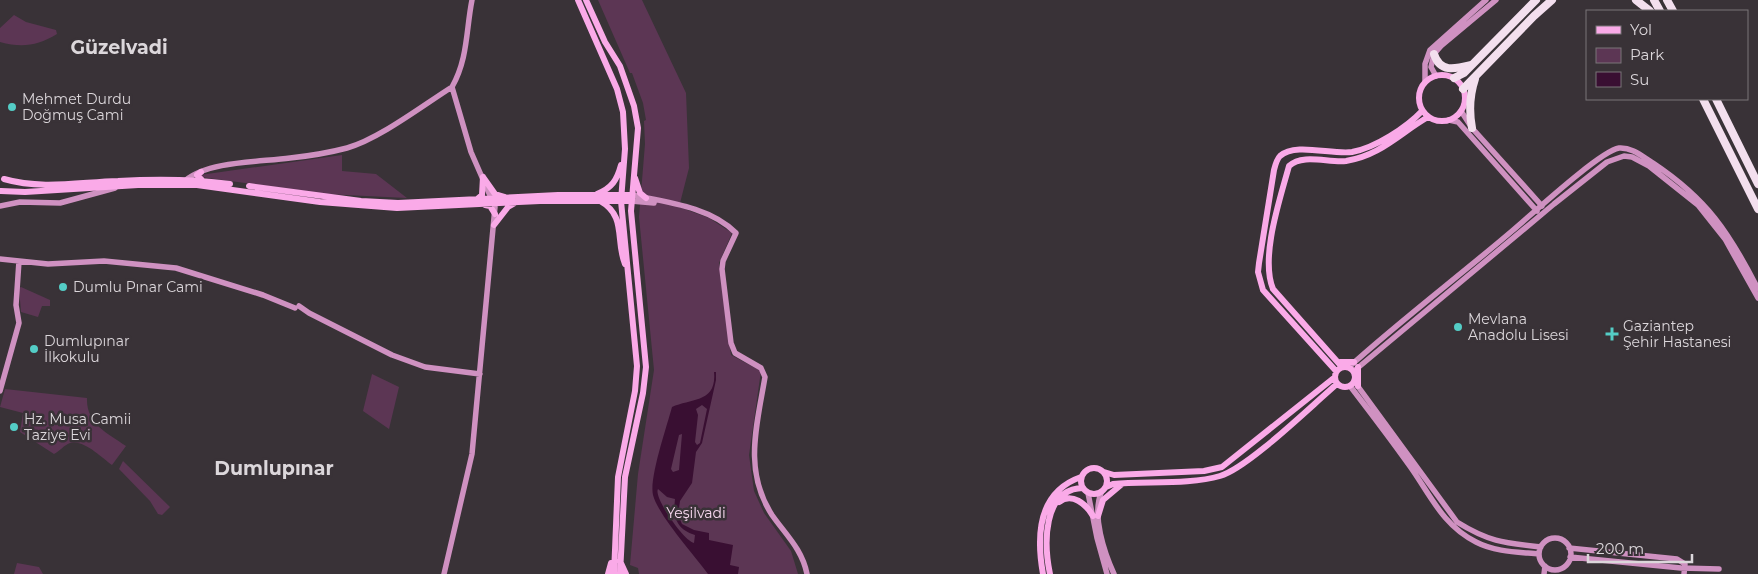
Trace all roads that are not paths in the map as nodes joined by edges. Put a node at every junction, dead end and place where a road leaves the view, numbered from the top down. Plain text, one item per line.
1 (472, 0) edge
2 (578, 0) edge
3 (586, 0) edge
4 (1486, 0) edge
5 (1496, 0) edge
6 (1536, 0) edge
7 (1552, 0) edge
8 (1560, 0) edge
9 (1636, 0) edge
10 (1649, 10) edge
11 (1534, 16) junction
12 (1434, 54) junction
13 (1471, 65) junction
14 (1436, 76) junction
15 (1476, 76) junction
16 (1454, 78) junction
17 (1425, 82) junction
18 (452, 87) junction
19 (1463, 89) junction
20 (1704, 100) edge
21 (1716, 100) edge
22 (1422, 111) junction
23 (1461, 111) junction
24 (1428, 117) junction
25 (1449, 120) junction
26 (1472, 128) junction
27 (625, 150) junction
28 (201, 172) junction
29 (634, 176) junction
30 (483, 177) junction
31 (4, 179) dead end
32 (186, 180) junction
33 (202, 180) junction
34 (1758, 184) edge
35 (118, 187) junction
36 (1, 191) edge
37 (593, 195) junction
38 (508, 198) junction
39 (621, 198) junction
40 (631, 198) junction
41 (646, 198) junction
42 (599, 200) junction
43 (475, 201) junction
44 (493, 201) junction
45 (518, 202) junction
46 (669, 203) junction
47 (484, 204) junction
48 (1541, 205) junction
49 (0, 206) edge
50 (1758, 209) edge
51 (1536, 210) junction
52 (1544, 213) junction
53 (495, 214) junction
54 (494, 225) junction
55 (0, 259) edge
56 (19, 261) junction
57 (628, 271) junction
58 (1758, 289) edge
59 (1758, 298) edge
60 (1341, 372) junction
61 (480, 374) junction
62 (1354, 386) junction
63 (0, 391) edge
64 (1104, 472) junction
65 (1081, 477) junction
66 (1125, 483) junction
67 (1106, 487) junction
68 (1082, 488) junction
69 (1088, 493) junction
70 (1101, 493) junction
71 (1054, 506) junction
72 (1096, 516) junction
73 (1541, 547) junction
74 (1569, 548) junction
75 (1539, 554) junction
76 (1570, 557) junction
77 (616, 558) junction
78 (1545, 566) junction
79 (1719, 569) dead end
80 (1683, 571) edge
81 (1554, 572) edge
82 (444, 574) edge
83 (608, 574) edge
84 (614, 574) edge
85 (620, 574) edge
86 (626, 574) edge
87 (807, 574) edge
88 (1043, 574) edge
89 (1050, 574) edge
90 (1107, 574) edge
91 (1114, 574) edge
92 (1544, 574) edge

1 - 18 street
2 - 27 main road
3 - 29 main road
4 - 17 street
5 - 12 street
6 - 13 highway
7 - 11 highway
8 - 11 highway
9 - 10 highway
11 - 15 highway
12 - 13 highway
12 - 14 street
13 - 16 highway
14 - 16 main road
14 - 17 main road
15 - 19 highway
15 - 26 highway
16 - 19 main road
17 - 22 main road
18 - 28 street
18 - 30 street
19 - 23 main road
20 - 50 highway
21 - 34 highway
22 - 24 main road
22 - 60 main road
23 - 25 main road
23 - 26 street
24 - 25 main road
24 - 60 main road
25 - 51 street
26 - 48 street
27 - 37 main road
27 - 39 main road
28 - 32 street
28 - 33 main road
29 - 40 main road
29 - 41 main road
30 - 38 main road
30 - 43 main road
30 - 44 street
31 - 32 main road
32 - 33 main road
33 - 43 main road
35 - 36 main road
35 - 47 main road
35 - 49 street
37 - 38 main road
37 - 39 main road
38 - 44 main road
39 - 40 main road
39 - 42 main road
39 - 57 main road
40 - 41 street
40 - 46 street
40 - 77 main road
41 - 46 street
42 - 45 main road
42 - 57 main road
43 - 44 main road
44 - 45 main road
44 - 47 main road
44 - 53 street
45 - 54 main road
46 - 87 street
47 - 53 main road
48 - 51 street
48 - 52 street
48 - 58 street
51 - 52 street
51 - 60 street
52 - 59 street
52 - 60 street
53 - 54 street
54 - 61 street
55 - 56 street
56 - 61 street
56 - 63 street
57 - 77 main road
60 - 62 main road
60 - 62 main road
60 - 64 main road
60 - 66 main road
61 - 82 street
62 - 73 street
62 - 75 street
64 - 65 main road
64 - 67 main road
65 - 68 main road
65 - 88 main road
66 - 67 main road
66 - 72 main road
67 - 70 main road
68 - 69 main road
68 - 71 main road
69 - 70 main road
69 - 72 street
70 - 72 street
71 - 72 main road
71 - 89 main road
72 - 90 street
72 - 91 street
73 - 74 street
73 - 75 street
74 - 76 street
74 - 80 street
75 - 78 street
76 - 80 street
76 - 81 street
77 - 83 main road
77 - 84 main road
77 - 85 main road
77 - 86 main road
78 - 81 street
78 - 92 street
79 - 80 street

